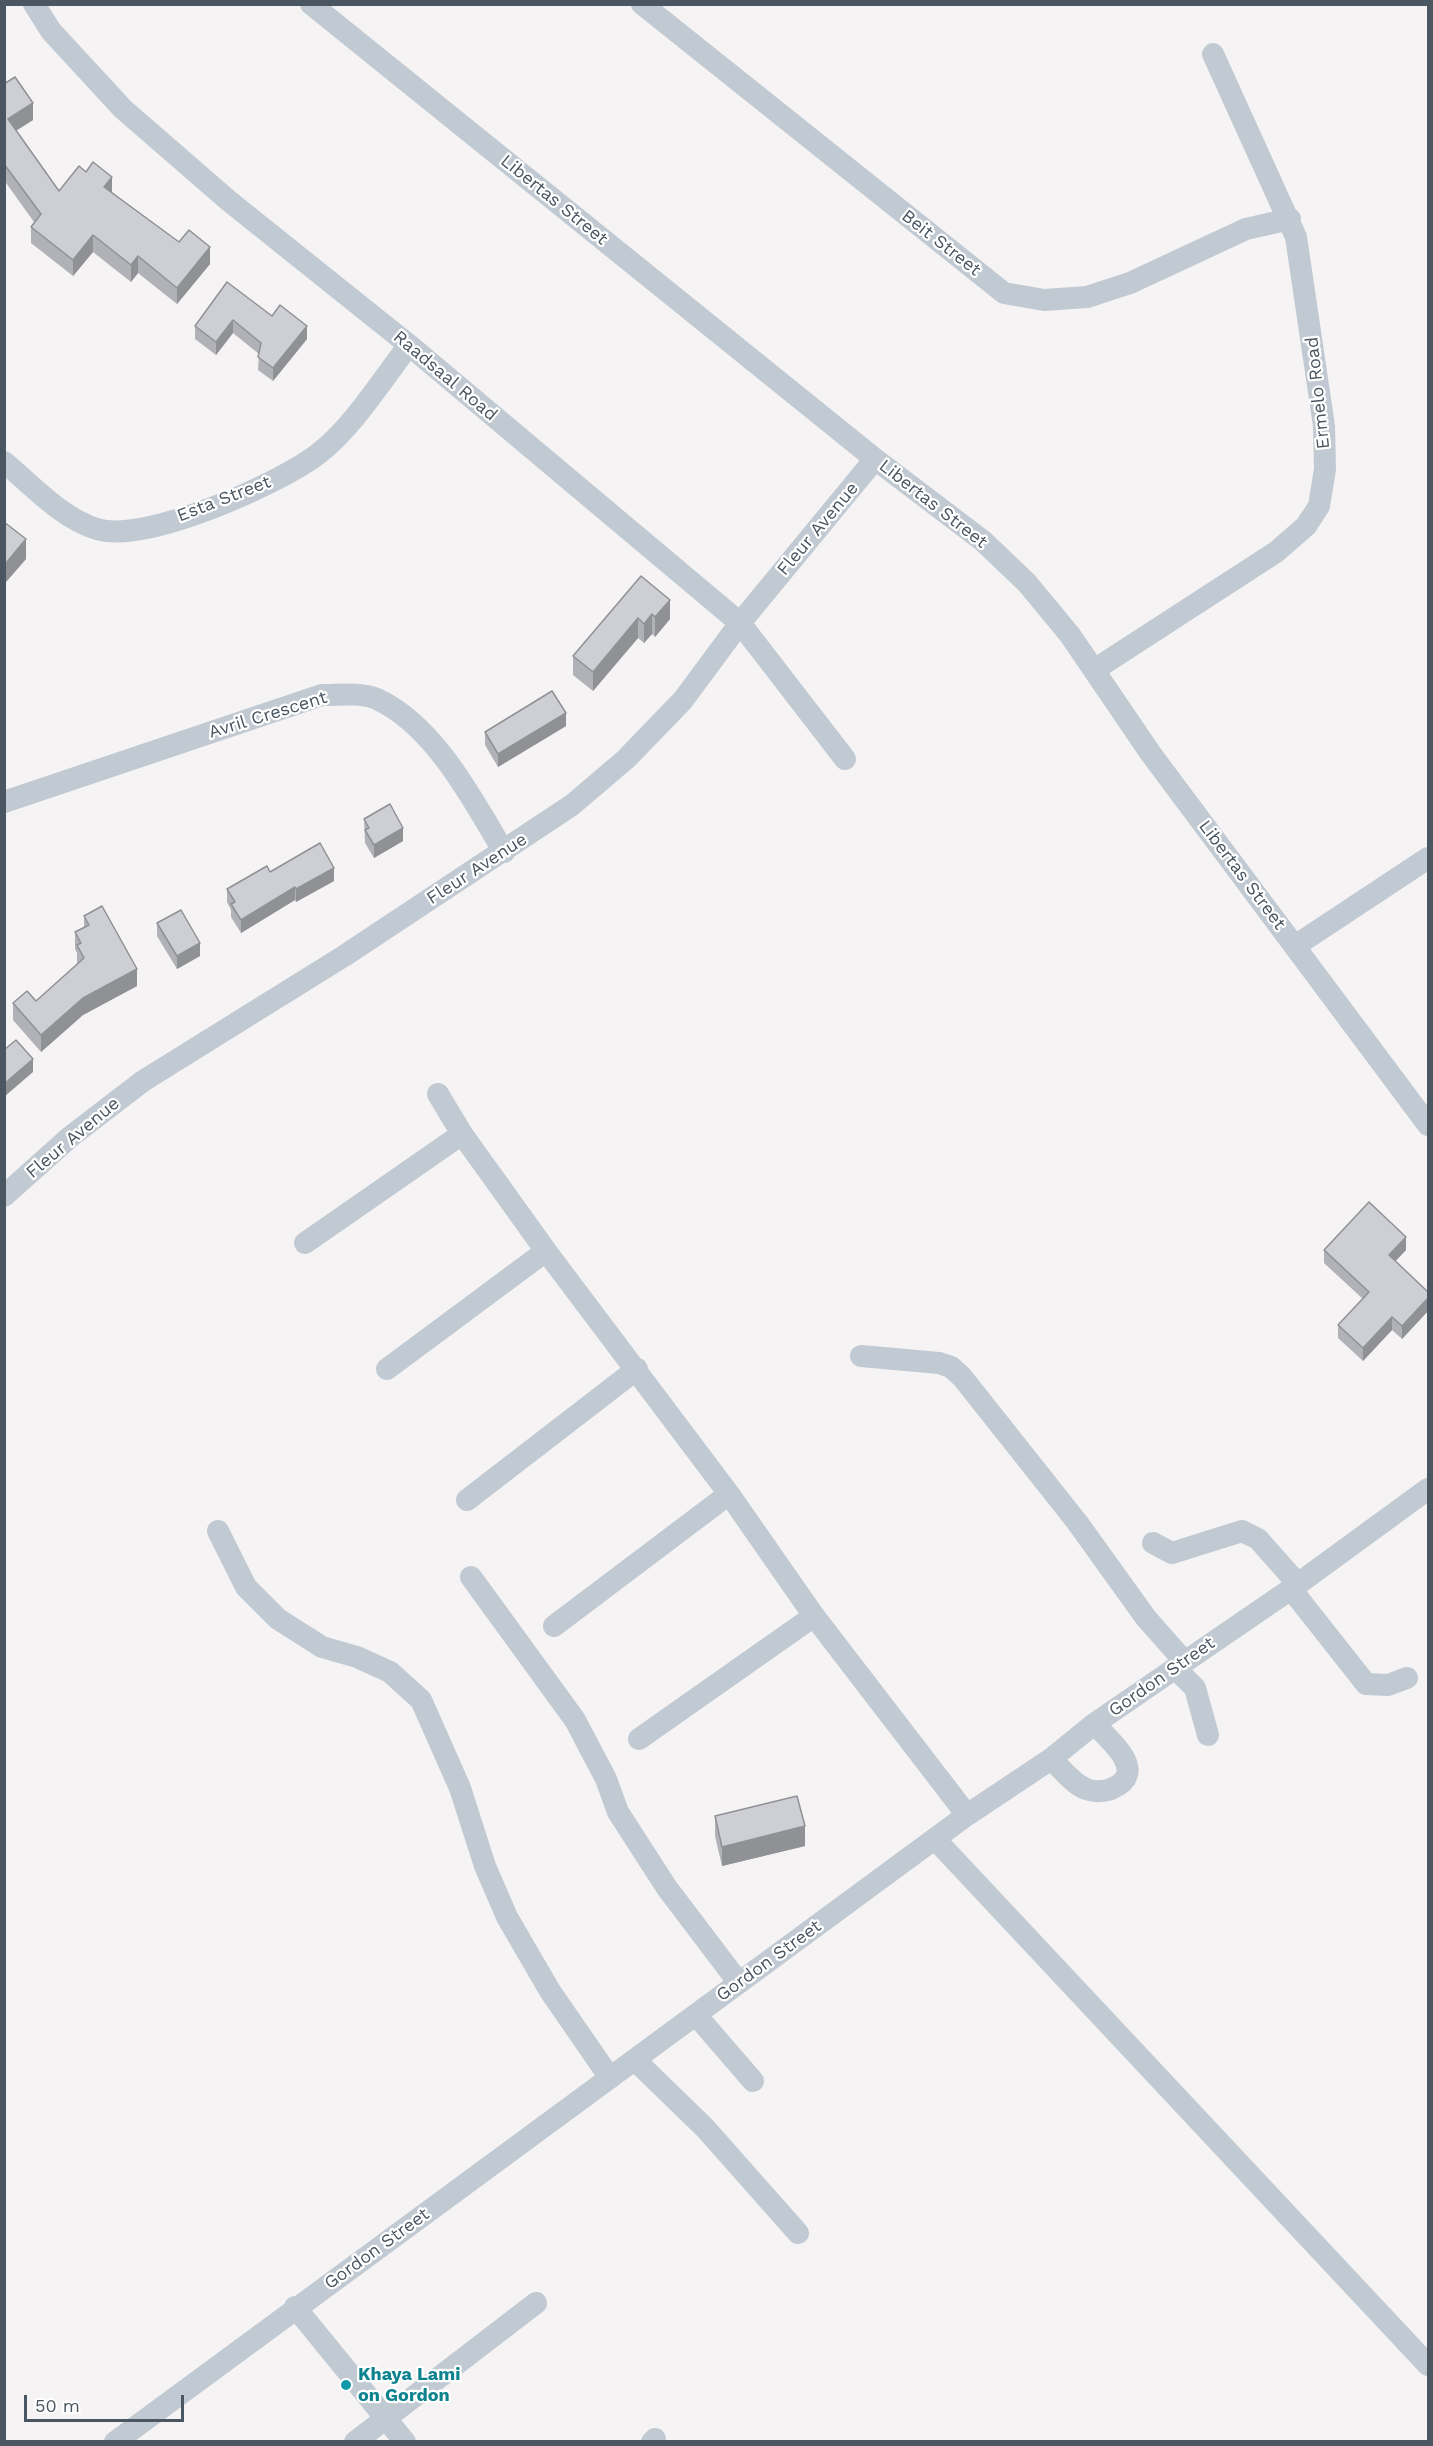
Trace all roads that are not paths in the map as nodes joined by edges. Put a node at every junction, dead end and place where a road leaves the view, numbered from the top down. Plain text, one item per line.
1 (34, 4) edge
2 (311, 4) edge
3 (642, 4) edge
4 (1213, 54) dead end
5 (1290, 219) junction
6 (409, 345) junction
7 (876, 459) junction
8 (4, 462) edge
9 (740, 623) junction
10 (1094, 670) junction
11 (845, 759) dead end
12 (4, 802) edge
13 (504, 852) junction
14 (1428, 858) edge
15 (1295, 946) junction
16 (438, 1094) dead end
17 (1428, 1125) edge
18 (462, 1134) junction
19 (4, 1196) edge
20 (305, 1243) dead end
21 (546, 1251) junction
22 (861, 1356) dead end
23 (387, 1369) dead end
24 (636, 1369) junction
25 (1428, 1489) edge
26 (729, 1494) junction
27 (467, 1500) dead end
28 (218, 1532) dead end
29 (1153, 1543) dead end
30 (471, 1577) dead end
31 (1295, 1586) junction
32 (814, 1616) junction
33 (554, 1626) dead end
34 (1180, 1665) junction
35 (1407, 1678) dead end
36 (1094, 1724) junction
37 (1208, 1735) dead end
38 (639, 1739) dead end
39 (1051, 1759) junction
40 (967, 1815) junction
41 (935, 1839) junction
42 (739, 1983) junction
43 (696, 2015) junction
44 (635, 2060) junction
45 (610, 2078) junction
46 (753, 2081) dead end
47 (798, 2233) dead end
48 (536, 2302) dead end
49 (295, 2307) junction
50 (1428, 2365) edge
51 (386, 2418) junction
52 (114, 2442) edge
53 (355, 2442) edge
54 (405, 2442) edge

1 - 6 street, Raadsaal Road
2 - 7 street, Libertas Street
3 - 5 street, Beit Street
4 - 5 street, Ermelo Road
5 - 10 street, Ermelo Road
6 - 8 street, Esta Street
6 - 9 street, Raadsaal Road
7 - 9 street, Fleur Avenue
7 - 10 street, Libertas Street
9 - 11 street, Raadsaal Road
9 - 13 street, Fleur Avenue
10 - 15 street, Libertas Street
12 - 13 street, Avril Crescent
13 - 19 street, Fleur Avenue
14 - 15 street
15 - 17 street, Libertas Street
16 - 18 street
18 - 20 street
18 - 21 street
21 - 23 street
21 - 24 street
22 - 34 street
24 - 26 street
24 - 27 street
25 - 31 street, Gordon Street
26 - 32 street
26 - 33 street
28 - 45 street
29 - 31 street
30 - 42 street
31 - 34 street, Gordon Street
31 - 35 street
32 - 38 street
32 - 40 street
34 - 36 street, Gordon Street
34 - 37 street
36 - 39 street, Gordon Street
36 - 39 street
39 - 40 street, Gordon Street
40 - 41 street, Gordon Street
41 - 42 street, Gordon Street
41 - 50 street
42 - 43 street, Gordon Street
43 - 44 street, Gordon Street
43 - 46 street
44 - 45 street, Gordon Street
44 - 47 street
45 - 49 street, Gordon Street
48 - 51 street
49 - 51 street
49 - 52 street, Gordon Street
51 - 53 street
51 - 54 street

